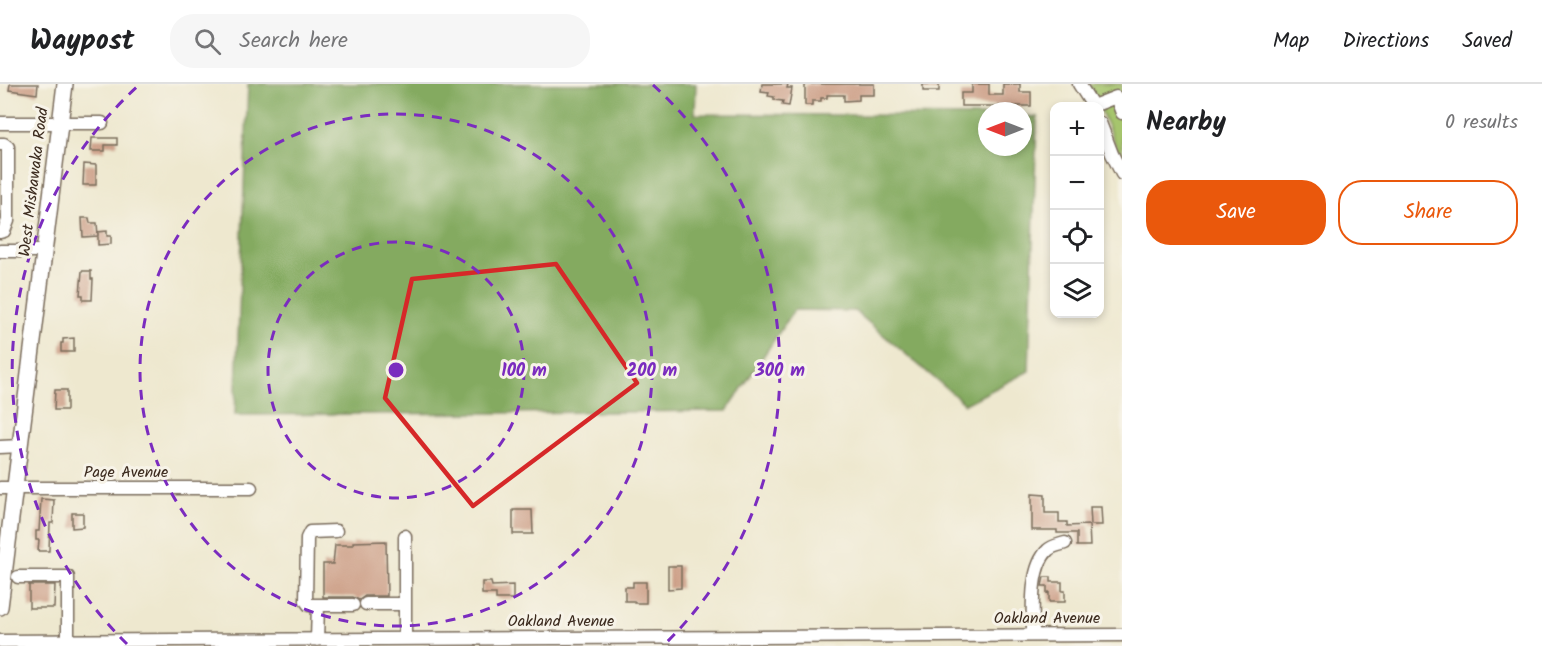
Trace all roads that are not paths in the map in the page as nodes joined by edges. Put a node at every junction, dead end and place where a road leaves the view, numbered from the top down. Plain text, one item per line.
1 (65, 84) edge
2 (1079, 84) edge
3 (1090, 102) edge
4 (1103, 102) edge
5 (1122, 113) edge
6 (0, 123) edge
7 (60, 123) junction
8 (102, 123) dead end
9 (1104, 133) edge
10 (0, 144) edge
11 (1122, 174) edge
12 (0, 232) edge
13 (0, 251) edge
14 (44, 251) junction
15 (20, 446) junction
16 (0, 447) edge
17 (7, 488) edge
18 (252, 488) dead end
19 (336, 531) dead end
20 (405, 536) dead end
21 (1065, 543) dead end
22 (18, 577) dead end
23 (405, 604) junction
24 (318, 605) junction
25 (0, 607) edge
26 (1122, 634) edge
27 (1033, 635) junction
28 (405, 639) junction
29 (317, 640) junction
30 (0, 641) edge
31 (68, 641) junction
32 (770, 641) edge
33 (1018, 641) edge
34 (161, 643) edge

1 - 7 main road, West Mishawaka Road
2 - 3 street
4 - 5 street
6 - 7 street
7 - 8 street
7 - 14 main road, West Mishawaka Road
9 - 11 street
10 - 12 street
13 - 14 street
14 - 15 main road, West Mishawaka Road
15 - 16 street
15 - 17 main road, West Mishawaka Road
17 - 18 street, Page Avenue
17 - 25 main road, West Mishawaka Road
19 - 24 street
20 - 23 street
21 - 27 street
22 - 31 street
23 - 24 street
23 - 28 street
24 - 29 street
26 - 27 street, Oakland Avenue
27 - 33 street, Oakland Avenue
28 - 29 street, Oakland Avenue
28 - 32 street, Oakland Avenue
29 - 34 street, Oakland Avenue
30 - 31 street, Oakland Avenue
31 - 34 street, Oakland Avenue
32 - 33 street, Oakland Avenue

